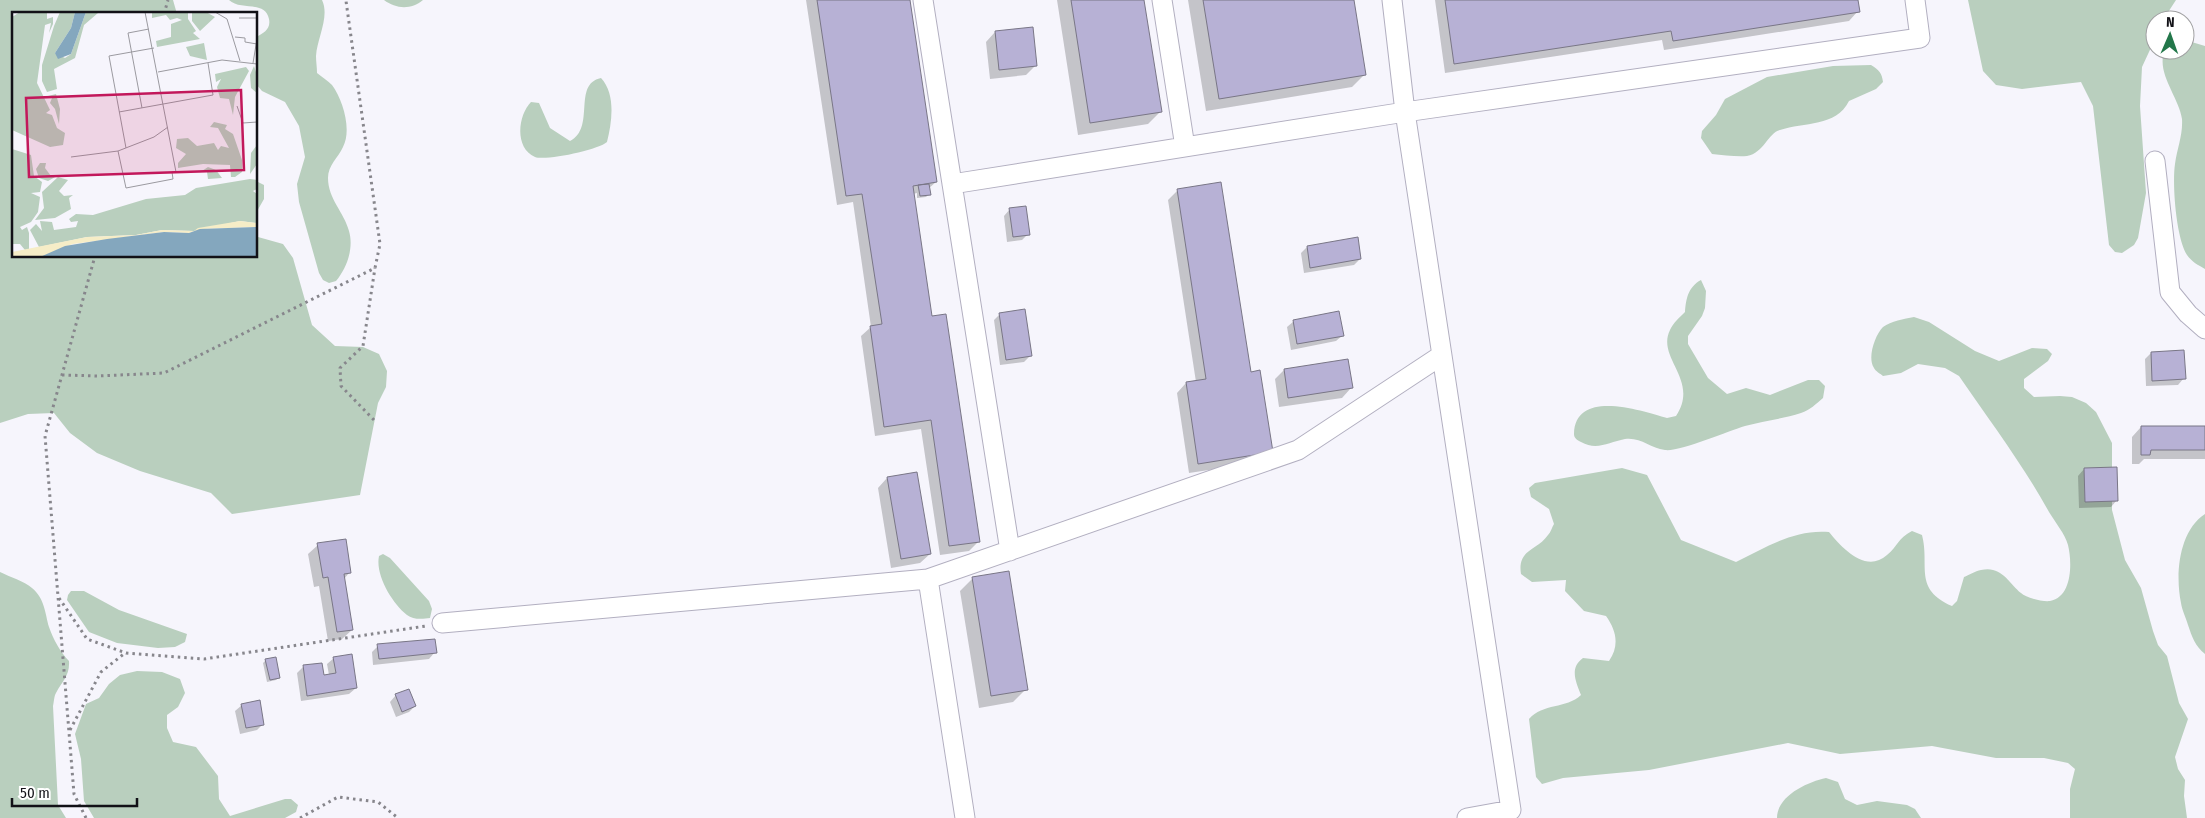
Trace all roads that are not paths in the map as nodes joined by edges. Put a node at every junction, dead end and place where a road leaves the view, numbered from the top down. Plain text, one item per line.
1 (924, 0) edge
2 (1162, 0) edge
3 (1392, 0) edge
4 (1915, 0) edge
5 (1405, 112) junction
6 (1185, 147) junction
7 (2155, 161) dead end
8 (952, 184) junction
9 (2205, 329) edge
10 (1442, 355) junction
11 (1010, 551) junction
12 (928, 579) junction
13 (442, 623) road end
14 (965, 818) edge
15 (1468, 818) edge

1 - 8 lane
2 - 6 lane
3 - 5 lane
4 - 5 lane
5 - 6 lane
5 - 10 lane
6 - 8 lane
7 - 9 lane
8 - 11 lane
10 - 11 lane
10 - 15 lane
11 - 12 lane
12 - 13 lane
12 - 14 lane

